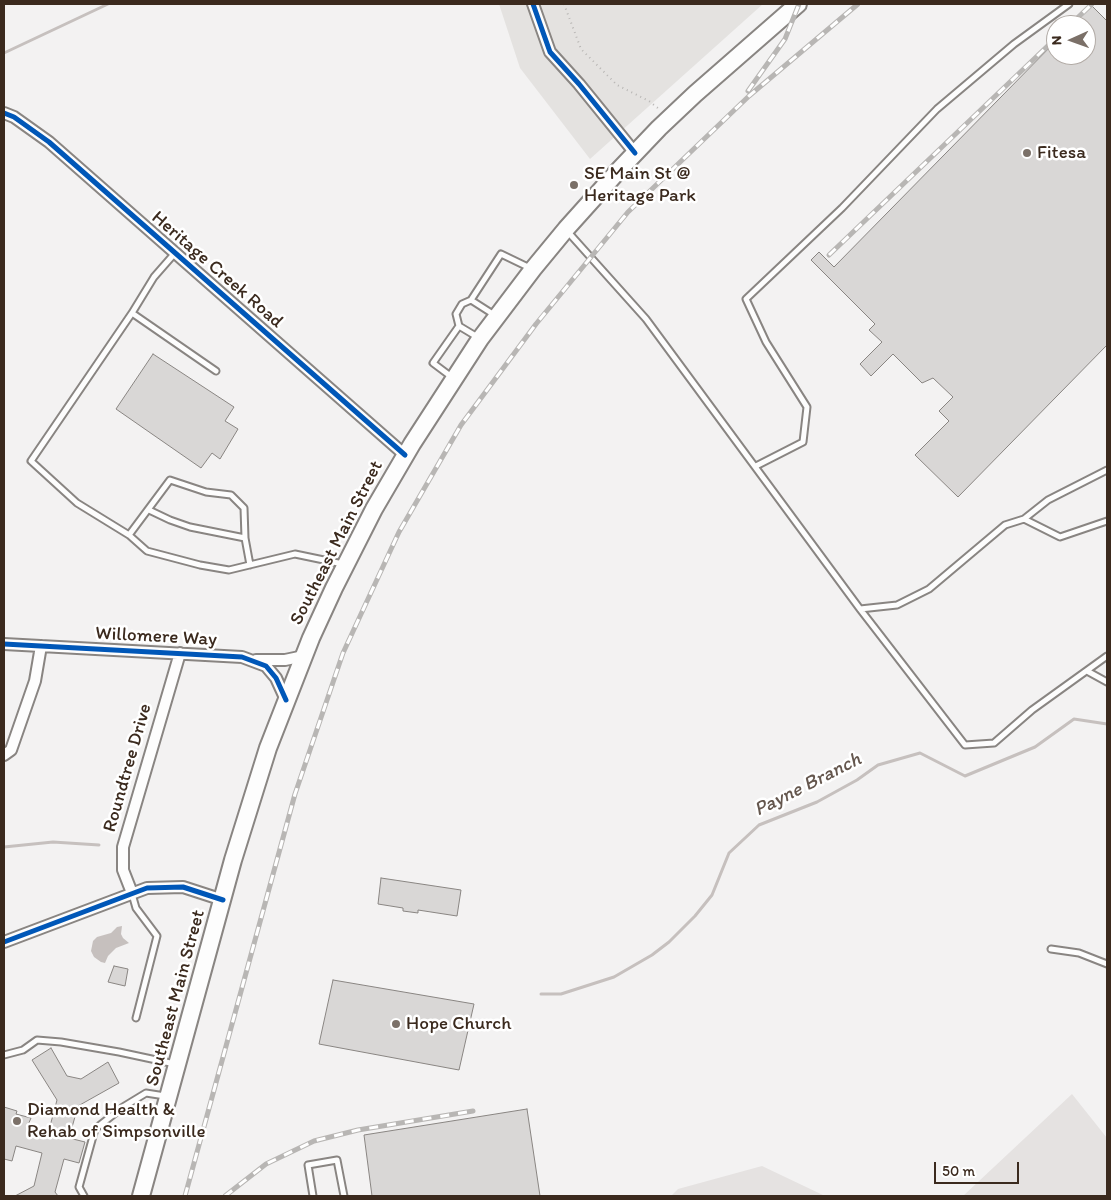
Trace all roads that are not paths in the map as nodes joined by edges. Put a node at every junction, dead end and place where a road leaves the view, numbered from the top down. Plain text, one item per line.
1 (533, 4) edge
2 (798, 4) edge
3 (1069, 4) edge
4 (4, 113) edge
5 (635, 153) junction
6 (566, 230) junction
7 (175, 253) junction
8 (533, 269) junction
9 (471, 300) junction
10 (132, 313) junction
11 (497, 317) junction
12 (460, 326) junction
13 (480, 339) junction
14 (216, 371) dead end
15 (454, 378) junction
16 (405, 455) junction
17 (756, 466) junction
18 (1107, 470) edge
19 (149, 510) junction
20 (1024, 519) junction
21 (1107, 521) edge
22 (129, 535) junction
23 (245, 538) junction
24 (250, 564) junction
25 (346, 565) junction
26 (860, 609) junction
27 (4, 644) edge
28 (41, 646) junction
29 (180, 653) junction
30 (304, 656) junction
31 (1107, 656) edge
32 (252, 660) junction
33 (1087, 671) junction
34 (1107, 682) edge
35 (286, 700) junction
36 (4, 755) edge
37 (132, 893) junction
38 (224, 900) junction
39 (4, 942) edge
40 (1051, 950) dead end
41 (1107, 964) edge
42 (136, 1018) dead end
43 (4, 1055) edge
44 (178, 1065) junction
45 (169, 1096) junction
46 (84, 1196) edge
47 (141, 1196) edge
48 (313, 1196) edge
49 (344, 1196) edge

1 - 5 street
2 - 5 main road, Southeast Main Street
3 - 17 lane
4 - 7 street, Heritage Creek Road
5 - 6 main road, Southeast Main Street
6 - 8 main road, Southeast Main Street
6 - 17 lane
7 - 10 lane
7 - 16 street, Heritage Creek Road
8 - 9 lane
8 - 11 main road, Southeast Main Street
9 - 11 lane
9 - 12 lane
10 - 14 lane
10 - 22 lane
11 - 13 main road, Southeast Main Street
12 - 13 lane
12 - 15 lane
13 - 15 main road, Southeast Main Street
15 - 16 main road, Southeast Main Street
16 - 25 main road, Southeast Main Street
17 - 26 lane
18 - 20 lane
19 - 22 lane
19 - 23 lane
19 - 23 lane
20 - 21 lane
20 - 26 lane
22 - 24 lane
23 - 24 lane
24 - 25 lane
25 - 30 main road, Southeast Main Street
26 - 33 lane
27 - 28 street, Willomere Way
28 - 29 street, Willomere Way
28 - 36 street
29 - 32 street, Willomere Way
29 - 37 street, Roundtree Drive
30 - 32 street, Willomere Way
30 - 35 main road, Southeast Main Street
31 - 33 lane
32 - 35 street, Willomere Way
33 - 34 lane
35 - 38 main road, Southeast Main Street
37 - 38 street
37 - 39 street
37 - 42 lane
38 - 44 main road, Southeast Main Street
40 - 41 lane
43 - 44 lane
44 - 45 main road, Southeast Main Street
45 - 46 lane
45 - 47 main road, Southeast Main Street
48 - 49 lane

